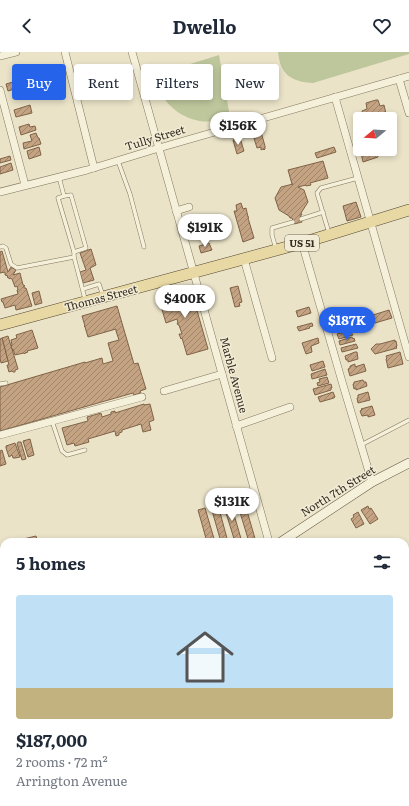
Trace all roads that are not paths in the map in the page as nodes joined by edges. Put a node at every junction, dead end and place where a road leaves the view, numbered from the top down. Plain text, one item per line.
1 (16, 52) edge
2 (65, 52) edge
3 (132, 52) edge
4 (0, 56) edge
5 (409, 76) edge
6 (399, 79) junction
7 (0, 90) edge
8 (335, 97) junction
9 (409, 113) edge
10 (159, 148) junction
11 (118, 161) junction
12 (94, 168) junction
13 (59, 177) junction
14 (358, 178) junction
15 (25, 185) junction
16 (0, 192) edge
17 (64, 196) junction
18 (189, 207) dead end
19 (409, 210) edge
20 (176, 211) junction
21 (323, 212) junction
22 (301, 219) dead end
23 (293, 222) dead end
24 (370, 222) junction
25 (330, 234) junction
26 (302, 243) junction
27 (0, 247) edge
28 (144, 247) dead end
29 (276, 250) junction
30 (74, 254) junction
31 (244, 259) junction
32 (194, 273) junction
33 (82, 289) junction
34 (104, 297) junction
35 (86, 302) junction
36 (0, 326) edge
37 (409, 357) edge
38 (272, 358) dead end
39 (222, 374) junction
40 (6, 383) dead end
41 (0, 384) edge
42 (164, 391) dead end
43 (142, 397) dead end
44 (290, 407) dead end
45 (409, 420) edge
46 (52, 421) junction
47 (236, 426) junction
48 (0, 435) edge
49 (361, 445) junction
50 (85, 450) dead end
51 (409, 463) edge
52 (372, 482) junction
53 (268, 538) edge
54 (287, 538) edge

1 - 4 street
2 - 12 street
3 - 10 street, Marble Avenue
5 - 6 street, Tully Street
6 - 8 street, Tully Street
6 - 9 street
7 - 15 street
8 - 10 street, Tully Street
8 - 14 street
10 - 11 street, Tully Street
10 - 20 street, Marble Avenue
11 - 12 street, Tully Street
11 - 28 lane
12 - 13 street, Tully Street
13 - 15 street, Tully Street
13 - 17 lane
14 - 21 lane
14 - 24 street
15 - 16 street, Tully Street
17 - 30 lane
17 - 30 lane
18 - 20 street
19 - 24 main road, Thomas Street / US 51
20 - 32 street, Marble Avenue
21 - 22 lane
21 - 25 lane
23 - 29 lane
24 - 25 main road, Thomas Street / US 51
24 - 37 street
25 - 26 main road, Thomas Street / US 51
26 - 29 main road, Thomas Street / US 51
26 - 49 street
27 - 30 lane
29 - 31 main road, Thomas Street / US 51
30 - 33 lane
31 - 32 main road, Thomas Street / US 51
31 - 38 street
32 - 34 main road, Thomas Street / US 51
32 - 39 street, Marble Avenue
33 - 34 lane
33 - 35 lane
34 - 35 main road, Thomas Street / US 51
35 - 36 main road, Thomas Street / US 51
39 - 42 street
39 - 47 street, Marble Avenue
40 - 41 lane
43 - 46 street
44 - 47 street
45 - 49 lane
46 - 48 street
46 - 50 lane
47 - 53 street, Marble Avenue
49 - 52 street
51 - 52 street, North 7th Street
52 - 54 street, North 7th Street

